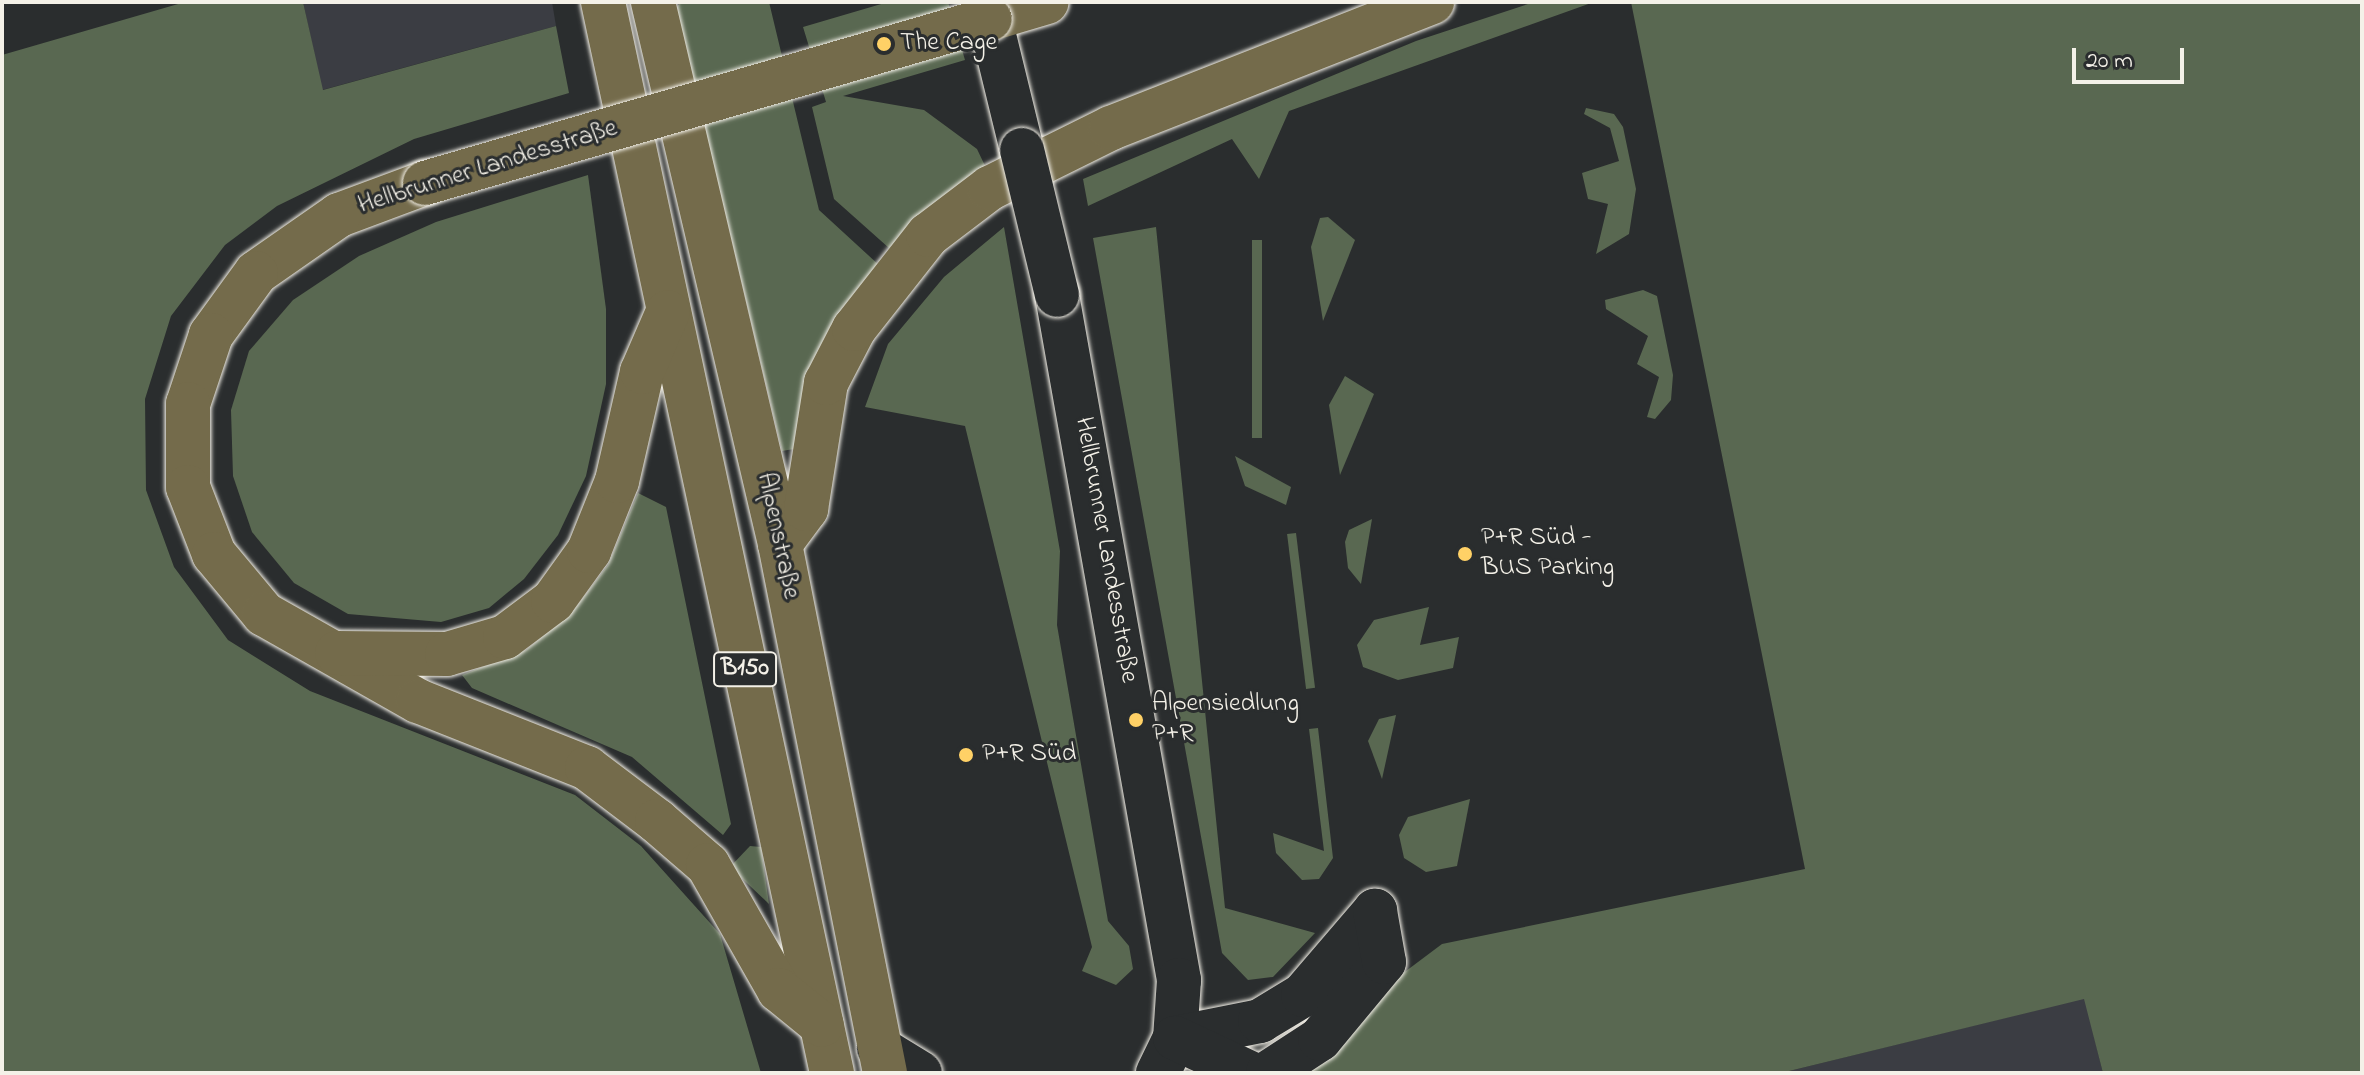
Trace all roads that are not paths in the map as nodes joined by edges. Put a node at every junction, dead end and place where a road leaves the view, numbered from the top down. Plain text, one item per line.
1 (603, 2) edge
2 (653, 2) edge
3 (1047, 2) edge
4 (1432, 2) edge
5 (990, 19) junction
6 (668, 312) junction
7 (780, 544) junction
8 (331, 653) junction
9 (822, 1025) junction
10 (1166, 1055) edge
11 (882, 1060) edge
12 (832, 1073) edge
13 (920, 1073) edge
14 (1250, 1073) edge
15 (1268, 1073) edge

1 - 6 main road, B150
2 - 7 main road, Alpenstraße / B150
3 - 5 main road, Hellbrunner Landesstraße
4 - 7 main road
5 - 8 main road, Hellbrunner Landesstraße, bridge
5 - 10 street, Hellbrunner Landesstraße, bridge
6 - 8 main road, Hellbrunner Landesstraße
6 - 9 main road, B150
7 - 11 main road, Alpenstraße / B150
8 - 9 main road, Hellbrunner Landesstraße
9 - 12 main road, B150
10 - 14 street
10 - 15 street
11 - 13 street

